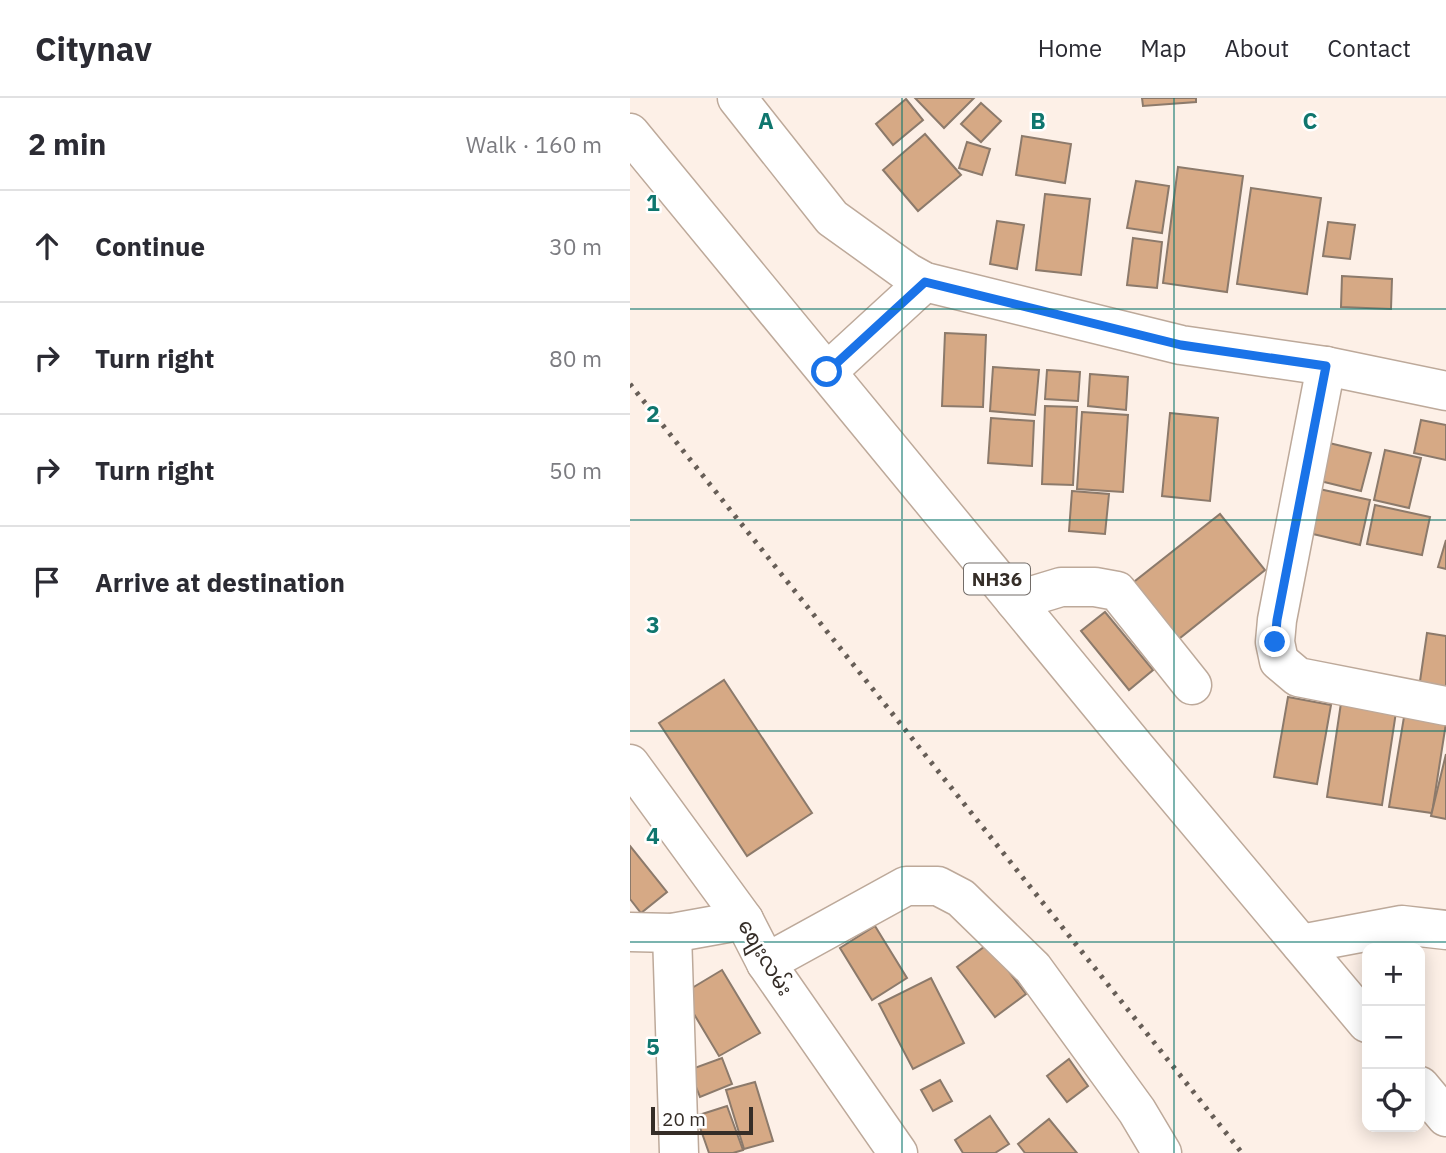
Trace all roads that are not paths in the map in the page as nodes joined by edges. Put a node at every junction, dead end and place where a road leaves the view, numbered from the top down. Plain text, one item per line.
1 (737, 98) edge
2 (630, 132) edge
3 (925, 282) junction
4 (1326, 366) junction
5 (827, 372) junction
6 (1446, 391) edge
7 (1015, 601) junction
8 (1192, 685) dead end
9 (1446, 706) edge
10 (630, 764) edge
11 (744, 920) junction
12 (1446, 930) edge
13 (630, 932) edge
14 (673, 933) junction
15 (1301, 944) junction
16 (766, 962) junction
17 (1362, 1017) edge
18 (1425, 1092) edge
19 (1446, 1117) edge
20 (679, 1153) edge
21 (898, 1153) edge
22 (1163, 1153) edge

1 - 3 main road
2 - 5 main road, NH36
3 - 4 main road
3 - 5 main road
4 - 6 main road
4 - 9 main road
5 - 7 main road, NH36
7 - 8 main road
7 - 15 main road, NH36
10 - 11 main road, စျေးလမ်း
11 - 14 main road
11 - 16 main road, စျေးလမ်း
12 - 15 main road
13 - 14 main road
14 - 20 main road
15 - 17 main road, NH36
16 - 21 main road, စျေးလမ်း
16 - 22 main road
18 - 19 main road

